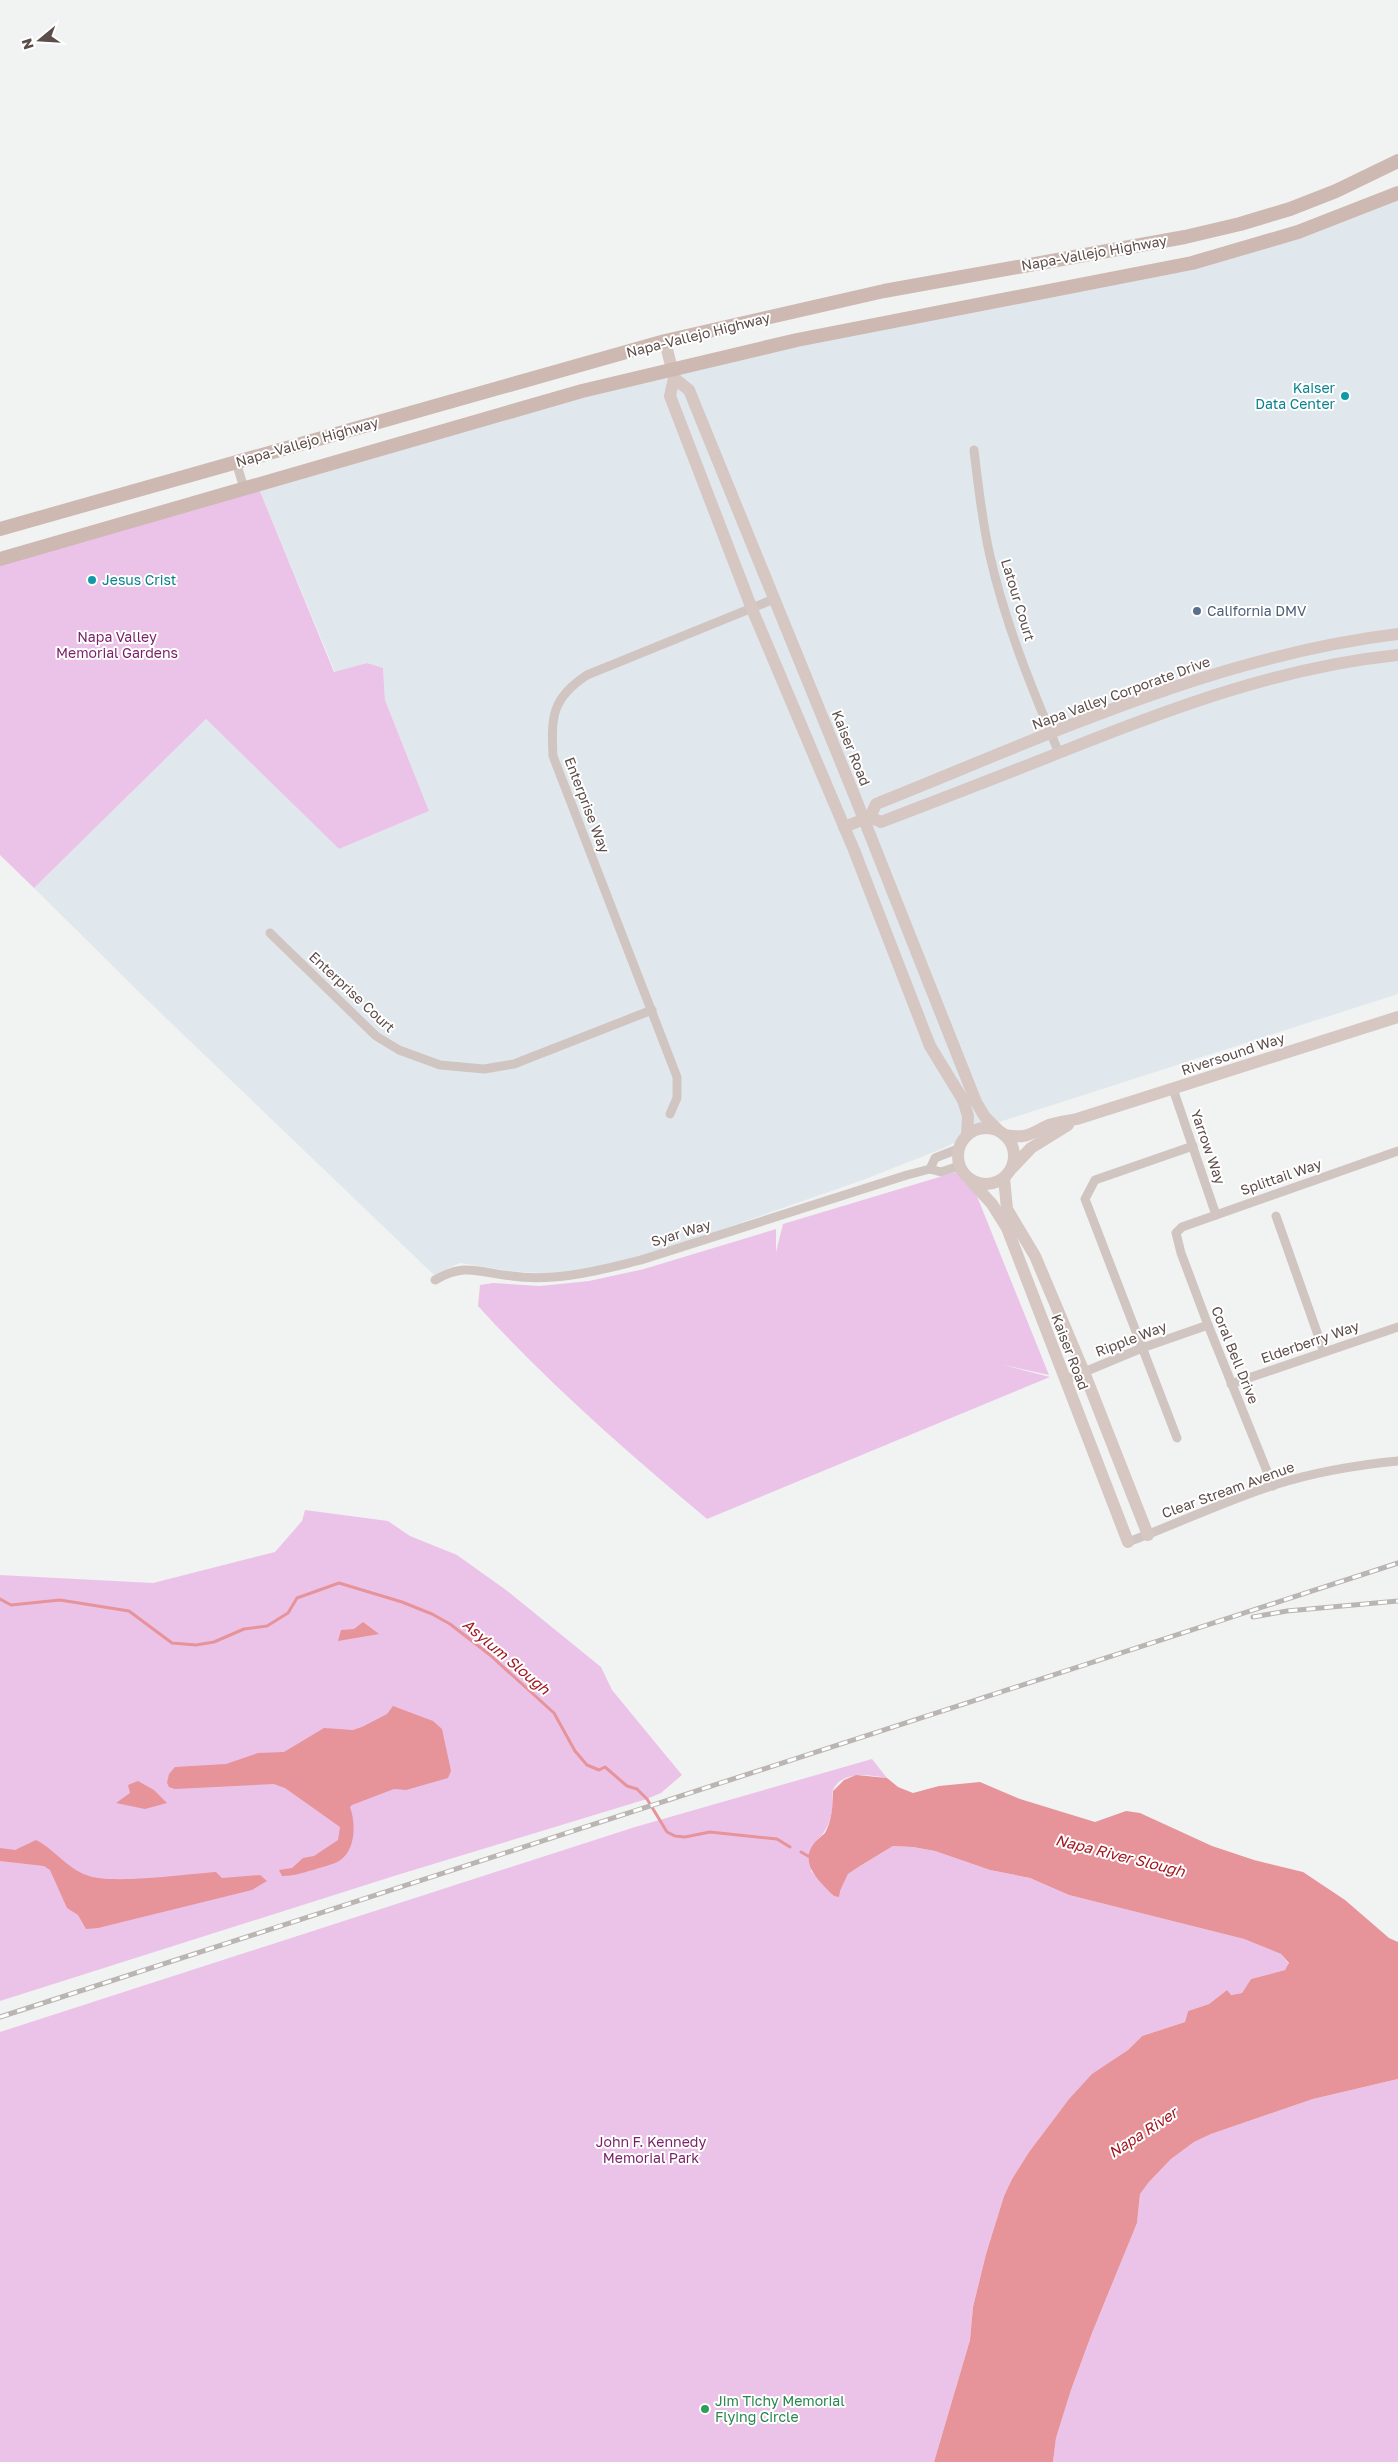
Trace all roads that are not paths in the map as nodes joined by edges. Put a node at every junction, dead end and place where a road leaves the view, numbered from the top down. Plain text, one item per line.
1 (1398, 161) edge
2 (1398, 193) edge
3 (666, 341) junction
4 (673, 373) junction
5 (974, 450) dead end
6 (236, 462) junction
7 (244, 488) junction
8 (0, 529) edge
9 (0, 559) edge
10 (774, 599) junction
11 (752, 609) junction
12 (1398, 634) edge
13 (1398, 655) edge
14 (1051, 734) junction
15 (1059, 753) junction
16 (866, 819) junction
17 (844, 827) junction
18 (270, 933) dead end
19 (652, 1010) junction
20 (1398, 1017) edge
21 (1173, 1089) junction
22 (670, 1114) dead end
23 (1077, 1119) junction
24 (1001, 1133) junction
25 (967, 1134) junction
26 (1193, 1146) junction
27 (958, 1149) junction
28 (1398, 1151) edge
29 (959, 1166) junction
30 (930, 1169) junction
31 (1008, 1173) junction
32 (971, 1181) junction
33 (1216, 1215) junction
34 (1276, 1216) dead end
35 (1176, 1233) joint
36 (434, 1280) dead end
37 (1208, 1325) junction
38 (1398, 1327) edge
39 (1142, 1348) junction
40 (1324, 1352) junction
41 (1084, 1372) junction
42 (1065, 1380) junction
43 (1231, 1384) junction
44 (1177, 1438) dead end
45 (1398, 1461) edge
46 (1273, 1486) junction
47 (1148, 1535) junction
48 (1128, 1542) joint

1 - 3 main road, Napa-Vallejo Highway
2 - 4 main road, Napa-Vallejo Highway
3 - 4 street
3 - 6 main road, Napa-Vallejo Highway
4 - 7 main road, Napa-Vallejo Highway
4 - 10 street, Kaiser Road
4 - 11 street
5 - 14 street, Latour Court
6 - 7 street
6 - 8 main road, Napa-Vallejo Highway
7 - 9 main road, Napa-Vallejo Highway
10 - 11 street, Enterprise Way
10 - 16 street, Kaiser Road
11 - 17 street
11 - 19 street, Enterprise Way
12 - 14 street, Napa Valley Corporate Drive
13 - 15 street, Napa Valley Corporate Drive
14 - 15 street, Latour Court
14 - 16 street, Napa Valley Corporate Drive
15 - 16 street, Napa Valley Corporate Drive
16 - 17 street, Napa Valley Corporate Drive
16 - 24 street, Kaiser Road
17 - 25 street
18 - 19 street, Enterprise Court
19 - 22 street, Enterprise Way
20 - 21 street, Riversound Way
21 - 23 street, Riversound Way
21 - 26 street, Yarrow Way
23 - 24 street, Riversound Way
23 - 31 street, Riversound Way
24 - 25 street
24 - 31 street
25 - 27 street
26 - 33 street, Yarrow Way
26 - 39 street
27 - 29 street
27 - 30 street, Syar Way
28 - 33 street, Splittail Way
29 - 30 street, Syar Way
29 - 32 street
30 - 36 street, Syar Way
31 - 32 street
31 - 41 street, Kaiser Road
32 - 42 street, Kaiser Road
33 - 35 street, Splittail Way
34 - 40 street
35 - 37 street, Coral Bell Drive
37 - 39 street, Ripple Way
37 - 43 street, Coral Bell Drive
38 - 40 street, Elderberry Way
39 - 41 street, Ripple Way
39 - 44 street
40 - 43 street, Elderberry Way
41 - 42 street, Ripple Way
41 - 47 street, Kaiser Road
42 - 48 street, Kaiser Road
43 - 46 street, Coral Bell Drive
45 - 46 street, Clear Stream Avenue
46 - 47 street, Clear Stream Avenue
47 - 48 street, Clear Stream Avenue

